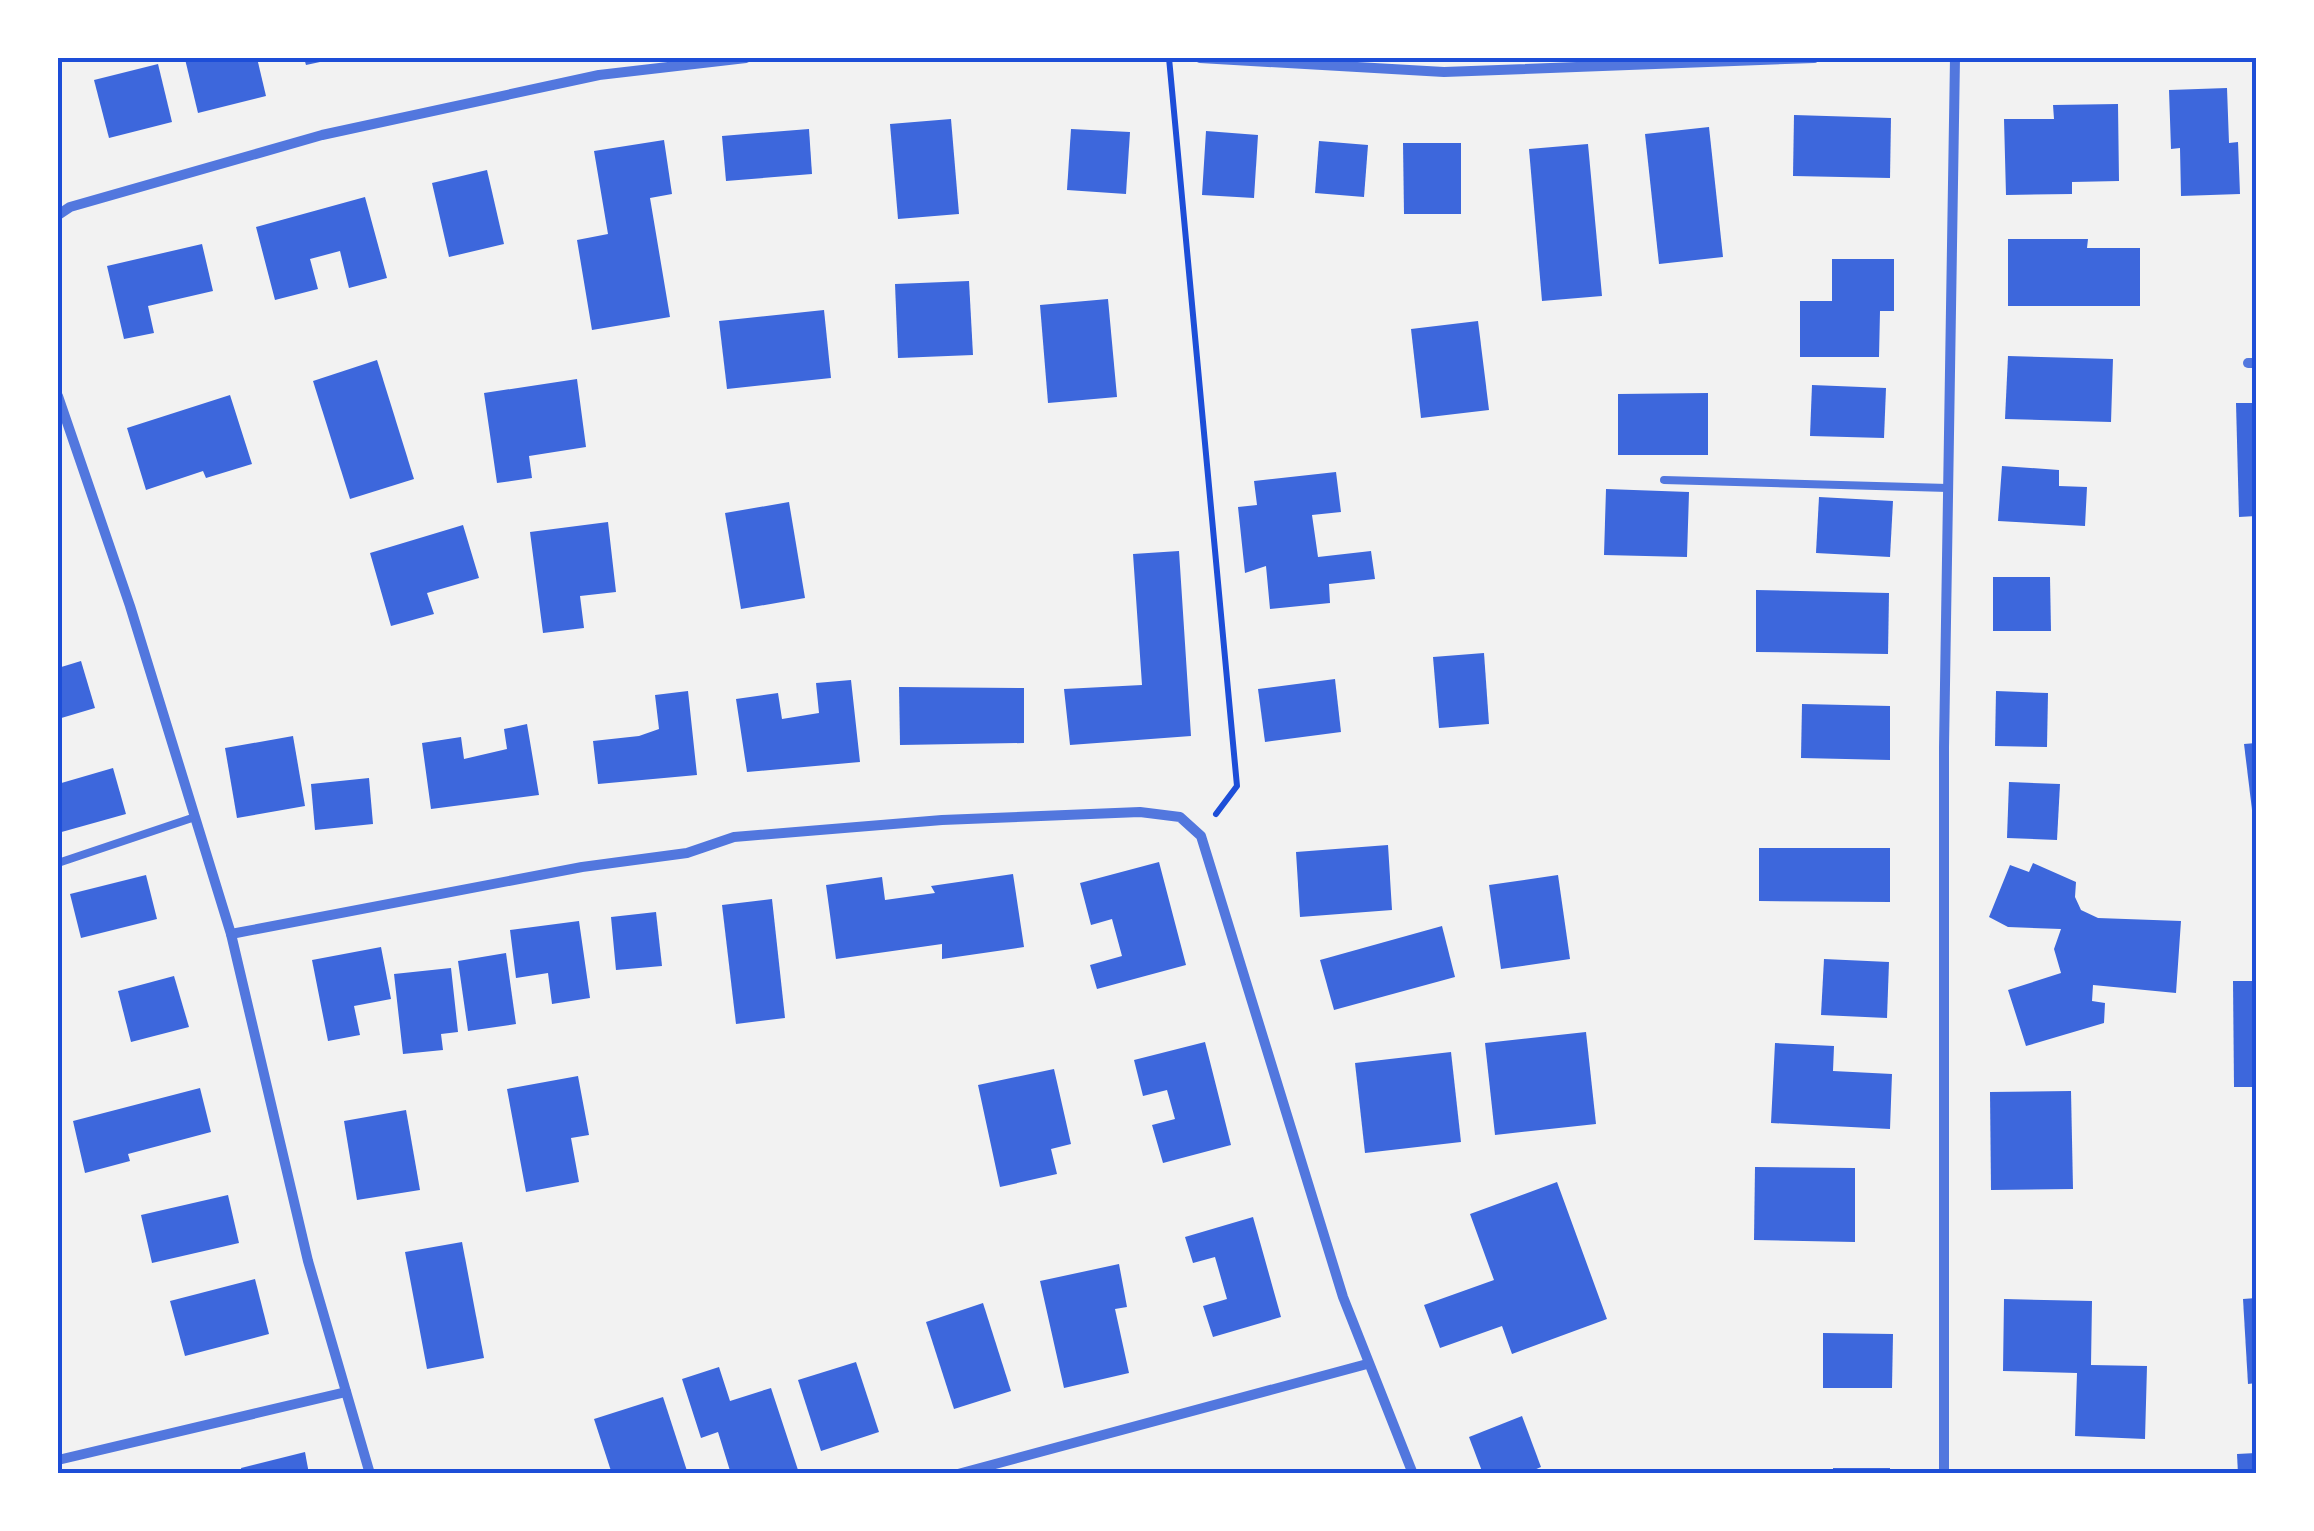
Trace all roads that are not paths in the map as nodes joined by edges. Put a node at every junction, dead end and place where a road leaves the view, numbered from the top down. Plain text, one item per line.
1 (746, 58) edge
2 (1200, 58) edge
3 (1814, 58) edge
4 (1955, 58) edge
5 (1736, 59) edge
6 (1286, 60) edge
7 (58, 215) edge
8 (58, 396) edge
9 (1664, 480) dead end
10 (1948, 488) junction
11 (195, 817) junction
12 (58, 863) edge
13 (231, 934) junction
14 (1367, 1364) junction
15 (346, 1392) junction
16 (58, 1460) edge
17 (370, 1474) edge
18 (958, 1474) edge
19 (1413, 1474) edge
20 (1944, 1474) edge

1 - 7 street
2 - 6 street
3 - 5 street
4 - 10 street
5 - 6 street
8 - 11 street
9 - 10 lane
10 - 20 street
11 - 12 lane
11 - 13 street
13 - 14 street
13 - 15 street
14 - 18 street
14 - 19 street
15 - 16 street
15 - 17 street

